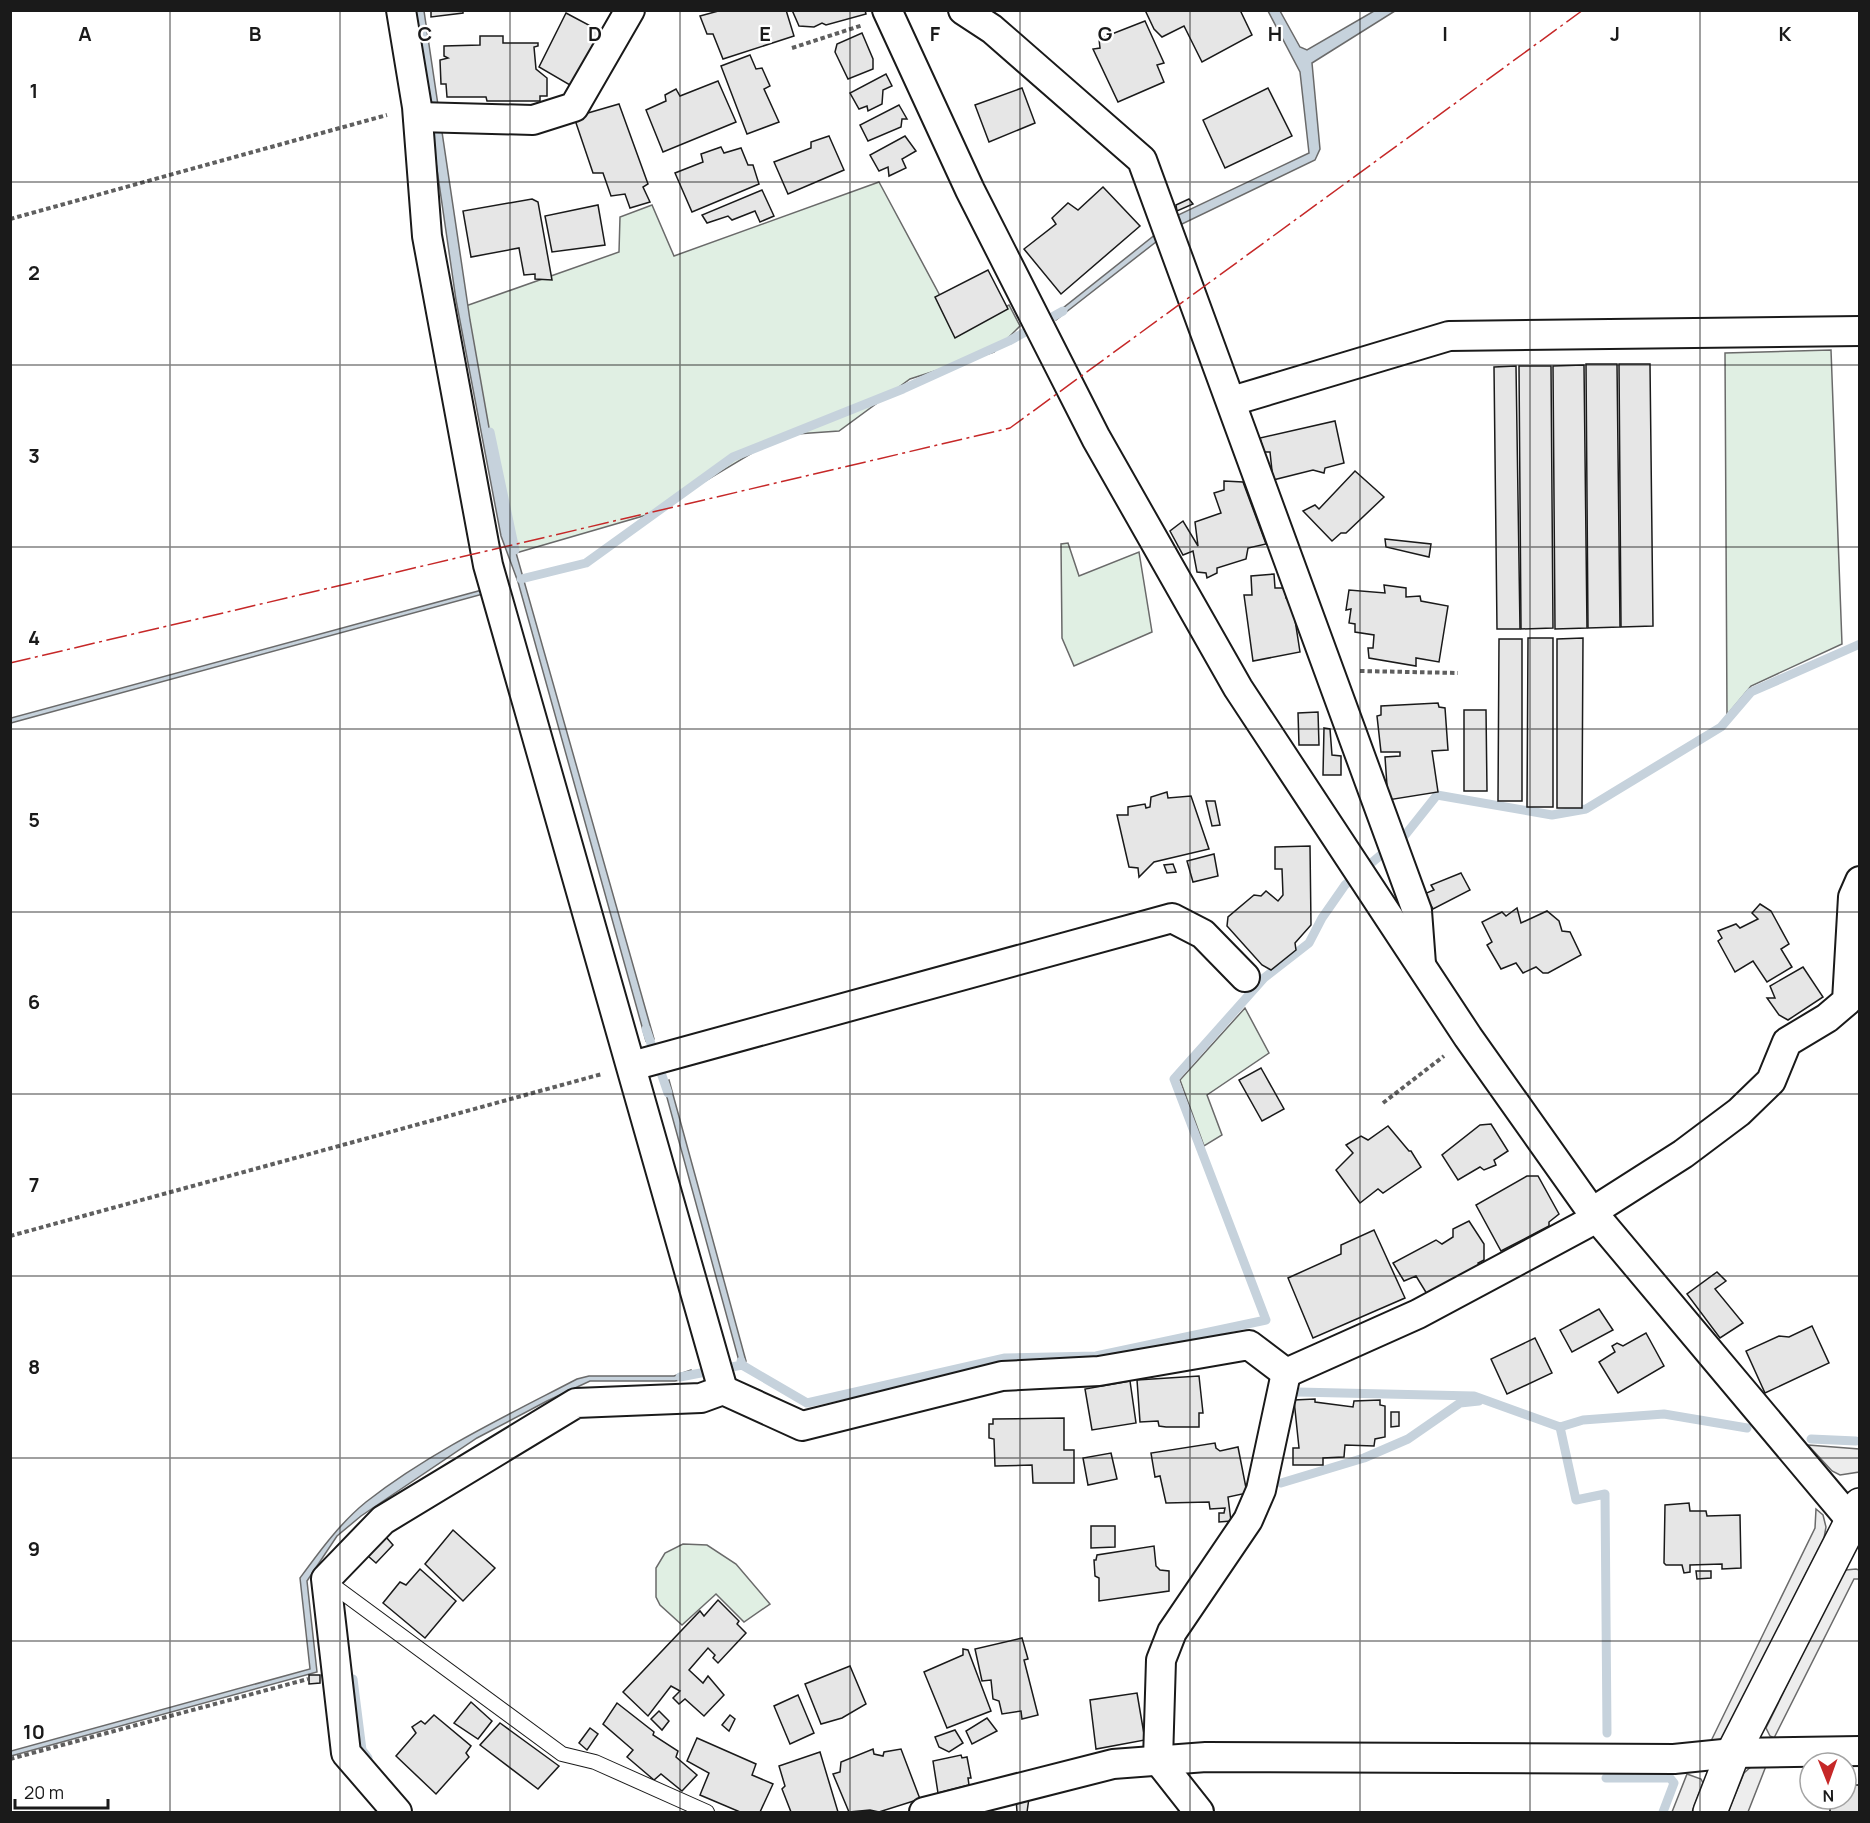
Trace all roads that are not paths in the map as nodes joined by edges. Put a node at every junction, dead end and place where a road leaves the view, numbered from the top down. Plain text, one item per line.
1 (401, 10) edge
2 (630, 10) edge
3 (963, 10) edge
4 (888, 14) edge
5 (417, 112) junction
6 (1860, 331) edge
7 (1232, 401) junction
8 (1860, 881) edge
9 (1421, 966) junction
10 (1245, 977) dead end
11 (632, 1066) junction
12 (1595, 1215) junction
13 (1286, 1373) junction
14 (723, 1390) junction
15 (1857, 1518) edge
16 (326, 1579) junction
17 (1860, 1751) edge
18 (1733, 1753) junction
19 (1158, 1760) junction
20 (397, 1812) edge
21 (706, 1812) edge
22 (924, 1812) edge
23 (1198, 1812) edge
24 (1710, 1812) edge

1 - 5 street
2 - 5 street
3 - 7 street
4 - 9 street
5 - 11 street
6 - 7 street
7 - 9 street
8 - 12 street
9 - 12 street
10 - 11 street
11 - 14 street
12 - 13 street
12 - 15 street
13 - 14 street
13 - 19 street
14 - 16 street
15 - 18 street
16 - 20 street
16 - 21 lane
17 - 18 street
18 - 19 street
18 - 24 street
19 - 22 street
19 - 23 street

